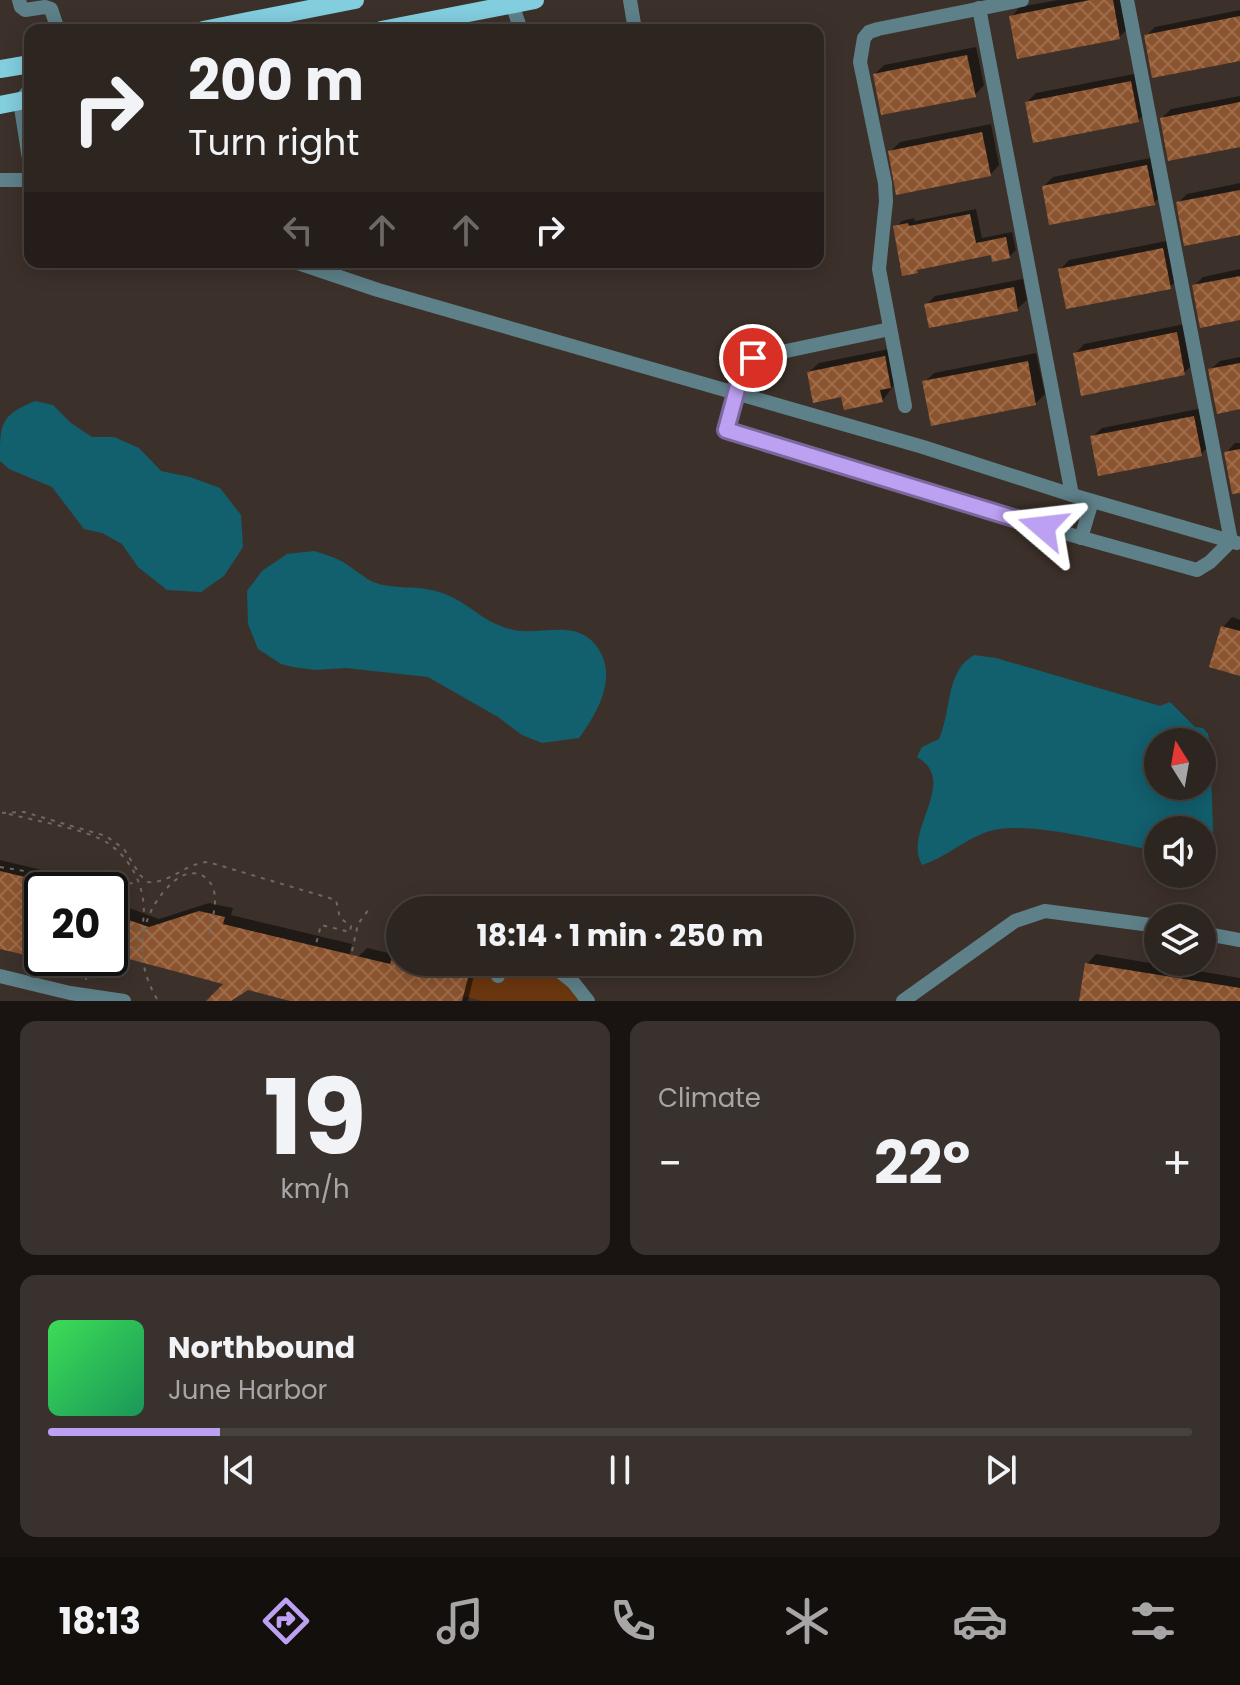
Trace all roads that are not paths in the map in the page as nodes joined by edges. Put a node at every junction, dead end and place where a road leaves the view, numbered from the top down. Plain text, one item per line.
1 (19, 0) edge
2 (355, 0) edge
3 (535, 0) edge
4 (630, 0) edge
5 (1022, 0) edge
6 (1127, 0) edge
7 (512, 4) junction
8 (979, 8) junction
9 (56, 24) edge
10 (233, 24) edge
11 (411, 24) edge
12 (519, 24) edge
13 (634, 24) edge
14 (24, 65) edge
15 (0, 69) edge
16 (24, 98) edge
17 (0, 105) edge
18 (0, 180) edge
19 (24, 180) edge
20 (313, 268) edge
21 (890, 329) junction
22 (734, 393) junction
23 (905, 406) dead end
24 (1072, 495) junction
25 (1092, 501) junction
26 (1081, 538) junction
27 (1235, 543) edge
28 (1144, 924) edge
29 (1216, 936) edge
30 (1240, 940) edge
31 (0, 976) edge
32 (566, 976) edge
33 (124, 1001) edge
34 (588, 1001) edge
35 (903, 1001) edge

1 - 9 lane
2 - 10 main road
3 - 7 main road
4 - 13 lane
5 - 8 lane
6 - 27 lane
7 - 11 main road
7 - 12 lane
8 - 21 lane
8 - 24 lane
14 - 15 main road
16 - 17 main road
18 - 19 lane
20 - 22 lane
21 - 22 lane
21 - 23 lane
22 - 24 lane
22 - 26 lane
24 - 25 lane
25 - 26 lane
25 - 27 lane
26 - 27 lane
28 - 35 lane
29 - 30 lane
31 - 33 lane
32 - 34 lane

